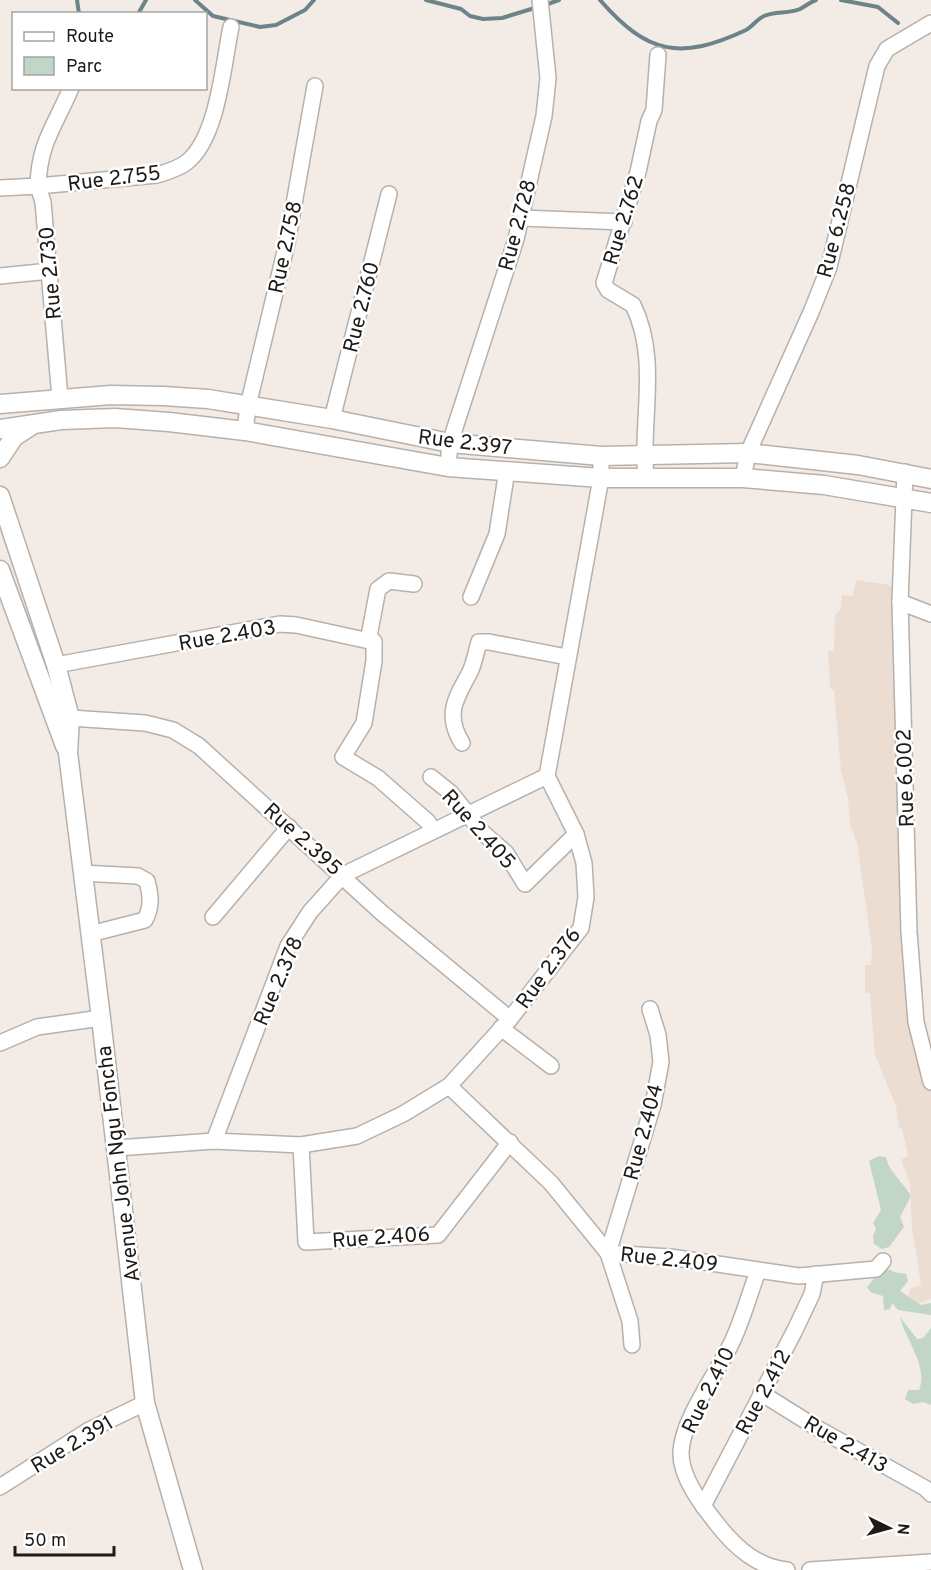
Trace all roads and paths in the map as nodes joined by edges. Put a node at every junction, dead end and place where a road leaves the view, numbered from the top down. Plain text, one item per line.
1 (540, 0) edge
2 (931, 23) edge
3 (231, 27) dead end
4 (658, 55) dead end
5 (315, 86) dead end
6 (70, 90) edge
7 (38, 186) junction
8 (0, 189) edge
9 (389, 194) dead end
10 (521, 218) junction
11 (624, 222) junction
12 (50, 271) junction
13 (0, 276) edge
14 (60, 398) junction
15 (0, 404) edge
16 (248, 406) junction
17 (332, 420) junction
18 (37, 424) junction
19 (0, 429) edge
20 (245, 431) junction
21 (450, 443) junction
22 (748, 453) junction
23 (643, 455) junction
24 (601, 456) junction
25 (0, 458) edge
26 (448, 467) junction
27 (507, 470) junction
28 (905, 472) junction
29 (601, 478) junction
30 (646, 478) junction
31 (743, 478) junction
32 (931, 479) edge
33 (0, 496) edge
34 (905, 497) junction
35 (931, 502) edge
36 (0, 570) edge
37 (414, 584) dead end
38 (471, 597) dead end
39 (900, 602) junction
40 (931, 614) edge
41 (374, 642) junction
42 (567, 657) junction
43 (56, 664) junction
44 (70, 718) junction
45 (462, 743) dead end
46 (68, 753) junction
47 (547, 776) junction
48 (430, 777) dead end
49 (467, 815) junction
50 (289, 826) junction
51 (433, 831) junction
52 (576, 834) junction
53 (82, 873) junction
54 (343, 875) junction
55 (213, 917) dead end
56 (90, 934) junction
57 (650, 1009) dead end
58 (102, 1018) junction
59 (506, 1024) junction
60 (0, 1043) edge
61 (550, 1066) dead end
62 (931, 1082) edge
63 (449, 1086) junction
64 (214, 1141) junction
65 (510, 1142) junction
66 (301, 1145) junction
67 (117, 1148) junction
68 (608, 1253) junction
69 (883, 1261) dead end
70 (758, 1271) junction
71 (816, 1274) junction
72 (632, 1345) dead end
73 (761, 1393) junction
74 (145, 1403) junction
75 (0, 1487) edge
76 (931, 1494) edge
77 (703, 1506) junction
78 (931, 1562) edge
79 (193, 1570) edge
80 (788, 1570) edge
81 (811, 1570) edge

1 - 10 street, Rue 2.728
2 - 22 street, Rue 6.258
3 - 7 street, Rue 2.755
4 - 11 street, Rue 2.762
5 - 16 street, Rue 2.758
6 - 7 street, Rue 2.730
7 - 8 street
7 - 12 street, Rue 2.730
9 - 17 street, Rue 2.760
10 - 11 street
10 - 21 street, Rue 2.728
11 - 23 street, Rue 2.762
12 - 13 street
12 - 14 street, Rue 2.730
14 - 15 main road, Rue 2.397
14 - 16 main road, Rue 2.397
16 - 17 main road, Rue 2.397
16 - 20 street, Rue 2.758
17 - 21 main road, Rue 2.397
18 - 19 main road, Rue 2.397
18 - 20 main road, Rue 2.397
18 - 25 main road
20 - 26 main road, Rue 2.397
21 - 24 main road, Rue 2.397
21 - 26 street, Rue 2.728
22 - 23 main road, Rue 2.397
22 - 28 main road, Rue 2.397
22 - 31 street, Rue 6.258
23 - 24 main road, Rue 2.397
23 - 30 street, Rue 2.762
24 - 29 street
26 - 27 main road, Rue 2.397
27 - 29 main road, Rue 2.397
27 - 38 street
28 - 32 main road, Rue 2.397
28 - 34 street, Rue 6.002
29 - 30 main road, Rue 2.397
29 - 42 street
30 - 31 main road, Rue 2.397
31 - 34 main road, Rue 2.397
33 - 43 main road, Avenue John Ngu Foncha
34 - 35 main road, Rue 2.397
34 - 39 street, Rue 6.002
36 - 46 main road, Avenue John Ngu Foncha
37 - 41 street
39 - 40 street
39 - 62 street, Rue 6.002
41 - 43 street, Rue 2.403
41 - 51 street
42 - 45 street
42 - 47 street
43 - 44 main road, Avenue John Ngu Foncha
44 - 46 main road, Avenue John Ngu Foncha
44 - 50 street, Rue 2.395
46 - 53 main road, Avenue John Ngu Foncha
47 - 49 street, Rue 2.378
47 - 52 street, Rue 2.376
48 - 49 street, Rue 2.405
49 - 51 street, Rue 2.378
49 - 52 street, Rue 2.405
50 - 54 street, Rue 2.395
50 - 55 street
51 - 54 street, Rue 2.378
52 - 59 street, Rue 2.376
53 - 56 main road, Avenue John Ngu Foncha
53 - 56 street
54 - 59 street, Rue 2.395
54 - 64 street, Rue 2.378
56 - 58 main road, Avenue John Ngu Foncha
57 - 68 street, Rue 2.404
58 - 60 street
58 - 67 main road, Avenue John Ngu Foncha
59 - 61 street, Rue 2.395
59 - 63 street, Rue 2.376
63 - 65 street, Rue 2.409
63 - 66 street, Rue 2.376
64 - 66 street, Rue 2.376
64 - 67 street, Rue 2.376
65 - 66 street, Rue 2.406
65 - 68 street, Rue 2.409
67 - 74 main road, Avenue John Ngu Foncha
68 - 70 street, Rue 2.409
68 - 72 street
69 - 71 street, Rue 2.409
70 - 71 street, Rue 2.409
70 - 77 street, Rue 2.410
71 - 73 street, Rue 2.412
73 - 76 street, Rue 2.413
73 - 77 street, Rue 2.412
74 - 75 street, Rue 2.391
74 - 79 main road, Avenue John Ngu Foncha
77 - 80 street, Rue 2.410
78 - 81 street

